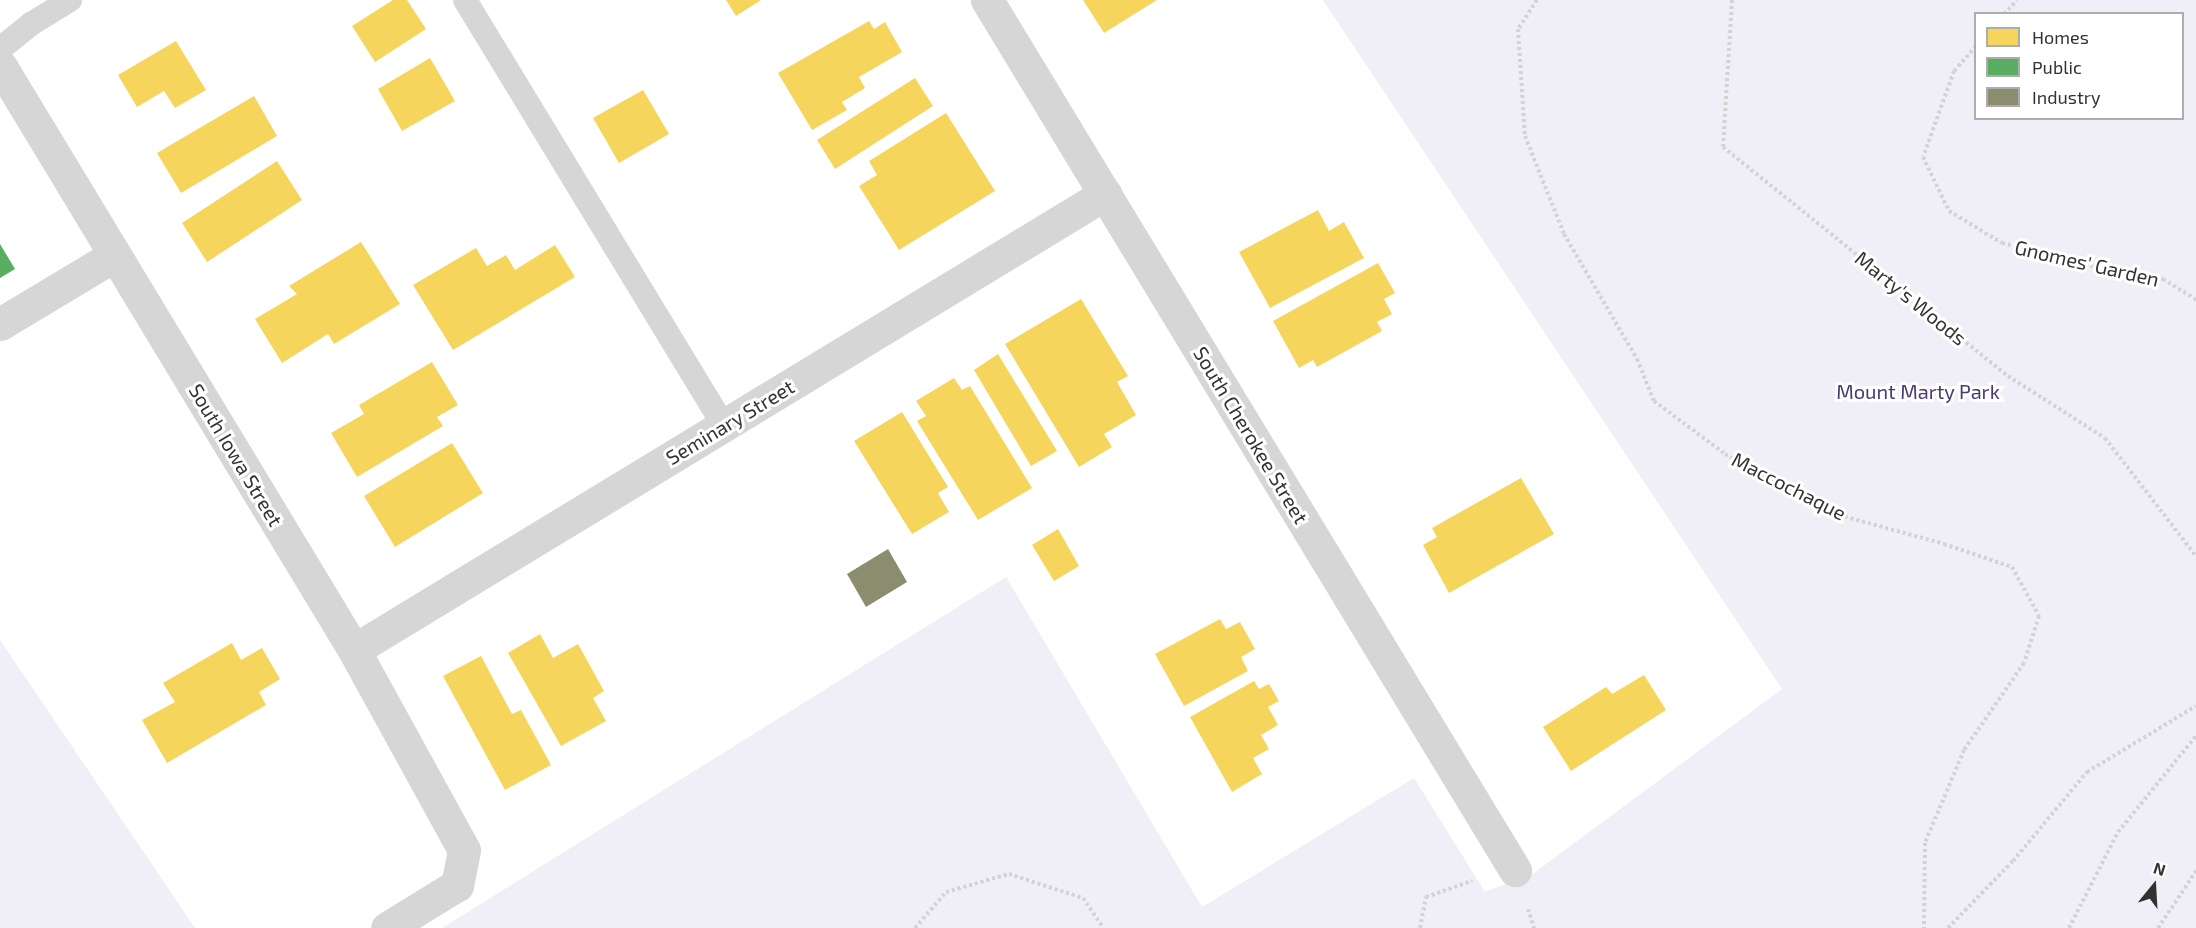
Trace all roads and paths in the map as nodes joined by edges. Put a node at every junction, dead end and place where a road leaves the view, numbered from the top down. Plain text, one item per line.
1 (70, 0) edge
2 (465, 0) edge
3 (987, 0) edge
4 (1537, 0) edge
5 (1732, 0) edge
6 (2017, 0) edge
7 (2006, 12) edge
8 (1974, 48) edge
9 (0, 49) edge
10 (0, 64) edge
11 (1105, 194) junction
12 (115, 255) junction
13 (2196, 300) edge
14 (0, 324) edge
15 (724, 426) junction
16 (2196, 556) edge
17 (354, 650) junction
18 (2196, 706) edge
19 (2196, 736) edge
20 (1515, 870) joint
21 (2196, 871) edge
22 (387, 928) edge
23 (915, 928) edge
24 (1103, 928) edge
25 (1420, 928) edge
26 (1924, 928) edge
27 (1948, 928) edge
28 (2069, 928) edge
29 (2158, 928) edge

1 - 9 lane
2 - 15 lane
3 - 11 street, South Cherokee Street
4 - 26 path, Maccochaque
5 - 16 path, Marty's Woods
6 - 7 path
8 - 13 path, Gnomes' Garden
10 - 12 street, South Iowa Street
11 - 15 street, Seminary Street
11 - 20 street, South Cherokee Street
12 - 14 street
12 - 17 street, South Iowa Street
15 - 17 street, Seminary Street
17 - 22 street, South Iowa Street
18 - 27 path
19 - 28 path
20 - 25 path
21 - 29 path
23 - 24 path

